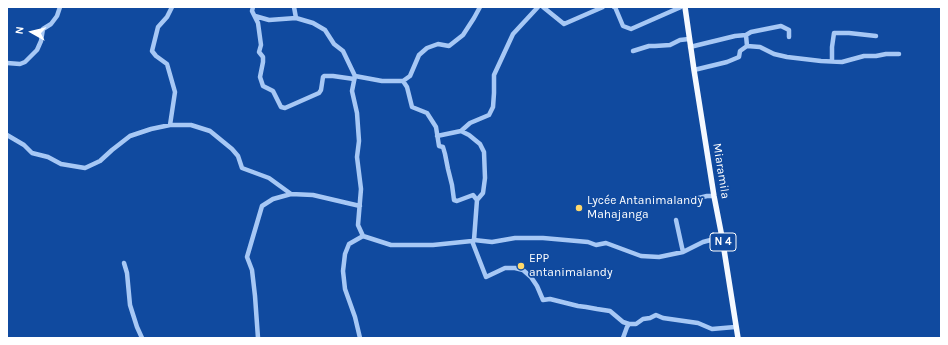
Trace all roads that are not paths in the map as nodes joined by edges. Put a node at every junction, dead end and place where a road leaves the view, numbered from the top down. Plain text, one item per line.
1 (60, 7) edge
2 (172, 7) edge
3 (253, 7) edge
4 (294, 7) edge
5 (480, 7) edge
6 (538, 7) edge
7 (543, 7) edge
8 (603, 7) edge
9 (614, 7) edge
10 (681, 7) edge
11 (684, 7) edge
12 (255, 16) junction
13 (296, 18) junction
14 (746, 35) junction
15 (876, 36) dead end
16 (789, 37) dead end
17 (689, 40) junction
18 (747, 46) junction
19 (690, 47) junction
20 (633, 51) dead end
21 (899, 54) dead end
22 (832, 61) junction
23 (7, 63) edge
24 (694, 70) junction
25 (355, 78) junction
26 (403, 81) junction
27 (170, 125) junction
28 (460, 131) junction
29 (7, 135) edge
30 (437, 136) junction
31 (292, 194) junction
32 (714, 196) junction
33 (477, 200) junction
34 (686, 201) dead end
35 (360, 206) junction
36 (676, 220) dead end
37 (363, 236) junction
38 (722, 237) junction
39 (473, 240) junction
40 (683, 252) junction
41 (124, 263) dead end
42 (629, 324) junction
43 (735, 327) junction
44 (257, 337) edge
45 (142, 338) edge
46 (360, 338) edge
47 (623, 338) edge
48 (738, 338) edge

1 - 23 street
2 - 27 street
3 - 12 street
4 - 13 street
5 - 26 street
6 - 28 street
7 - 8 street
9 - 10 street
11 - 17 main road, Miaramila / N 4
12 - 13 street
12 - 25 street
13 - 25 street
14 - 16 street
14 - 18 street
14 - 19 street
15 - 22 street
17 - 19 main road, Miaramila / N 4
17 - 20 street
18 - 22 street
18 - 24 street
19 - 24 main road, Miaramila / N 4
21 - 22 street
24 - 32 main road, Miaramila / N 4
25 - 26 street
25 - 35 street
26 - 30 street
27 - 29 street
27 - 31 street
28 - 30 street
28 - 33 street
30 - 33 street
31 - 35 street
31 - 44 street
32 - 34 street
32 - 38 main road, Miaramila / N 4
33 - 39 street
35 - 37 street
36 - 40 street
37 - 39 street
37 - 46 street
38 - 40 street
38 - 43 main road, Miaramila / N 4
39 - 40 street
39 - 42 street
41 - 45 street
42 - 43 street
42 - 47 street
43 - 48 main road, Miaramila / N 4

